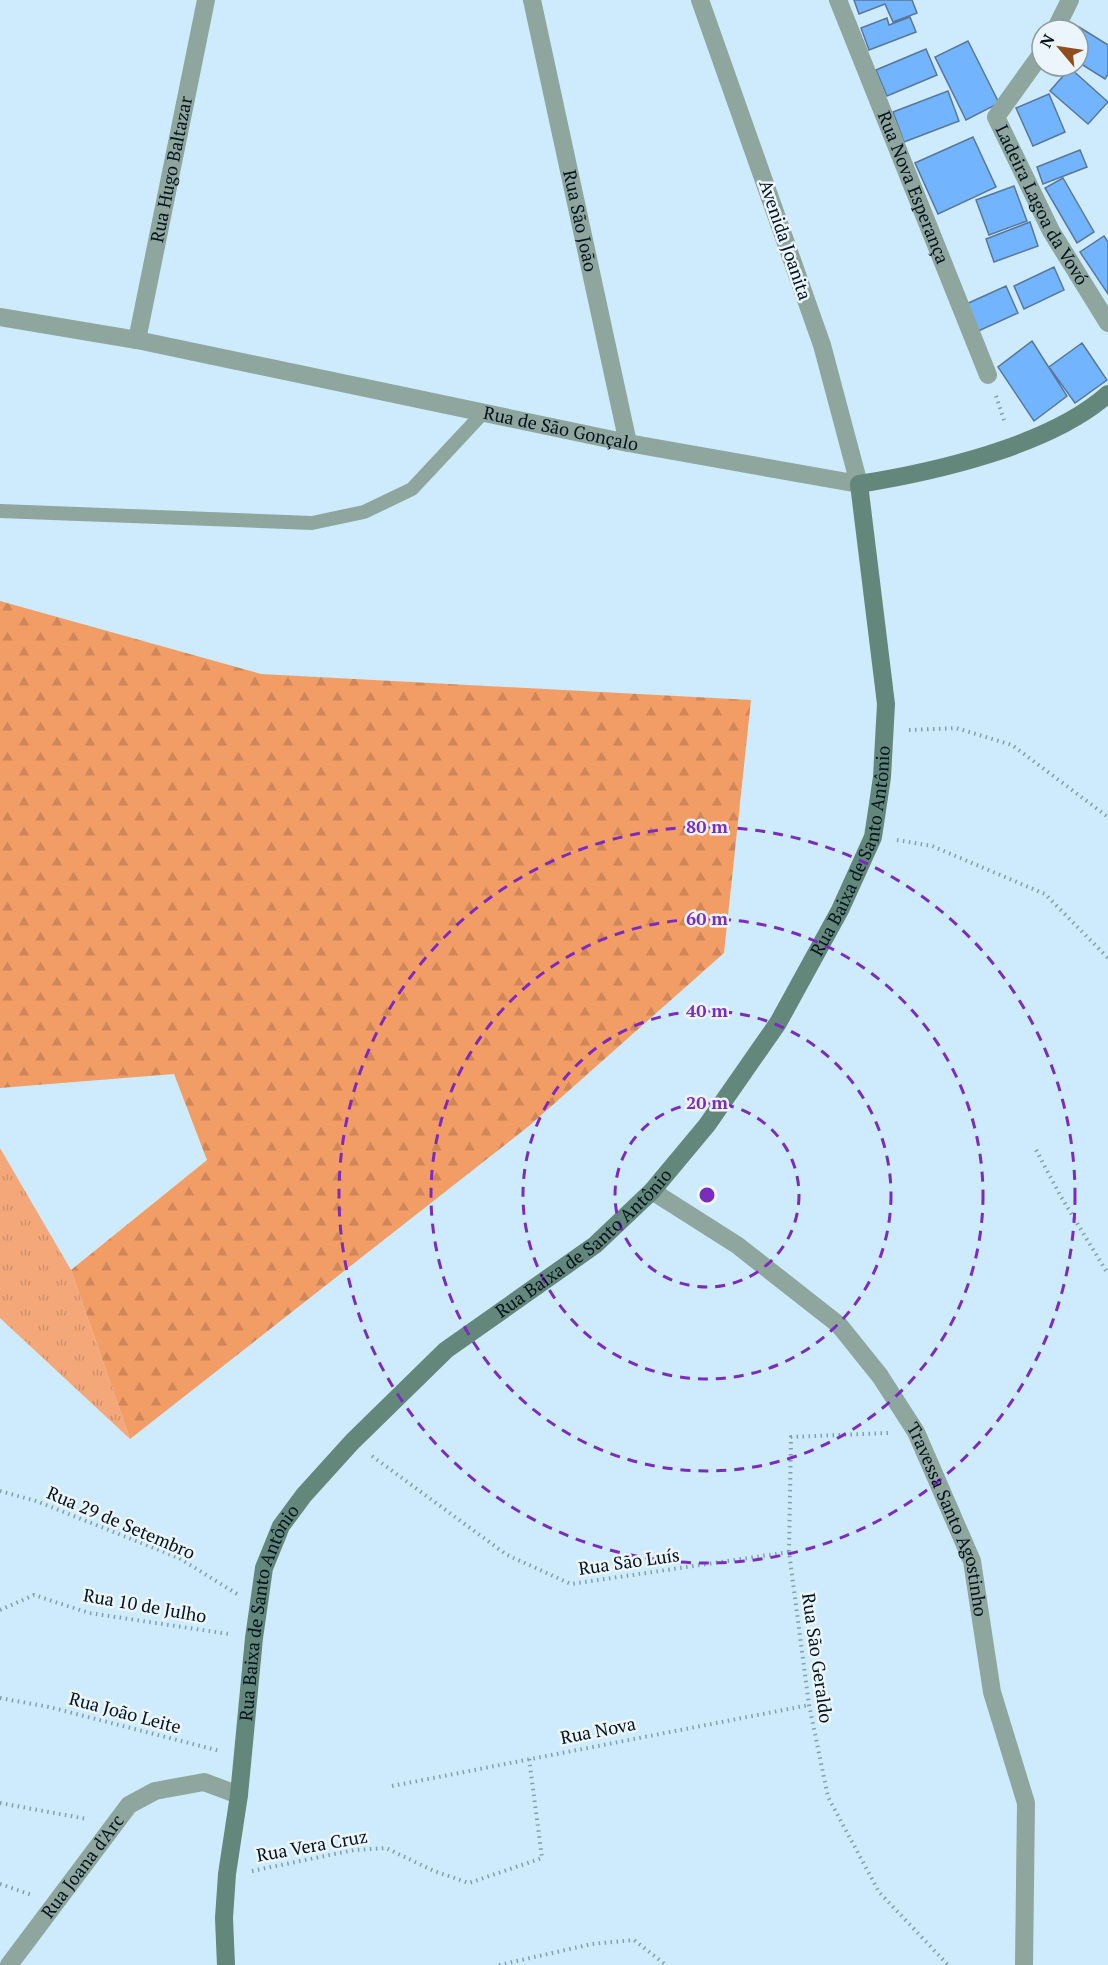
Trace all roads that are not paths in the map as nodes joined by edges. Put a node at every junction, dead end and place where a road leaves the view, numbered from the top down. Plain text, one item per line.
1 (206, 0) edge
2 (532, 0) edge
3 (700, 0) edge
4 (838, 0) edge
5 (1070, 0) edge
6 (1062, 18) edge
7 (1030, 70) edge
8 (0, 317) edge
9 (1108, 323) edge
10 (137, 340) junction
11 (988, 375) road end
12 (1108, 394) edge
13 (483, 413) junction
14 (628, 443) junction
15 (859, 484) junction
16 (0, 511) edge
17 (652, 1191) junction
18 (239, 1795) junction
19 (9, 1965) edge
20 (226, 1965) edge
21 (1024, 1965) edge

1 - 10 street, Rua Hugo Baltazar
2 - 14 street, Rua São João
3 - 15 street, Avenida Joanita
4 - 11 street, Rua Nova Esperança
5 - 6 street
7 - 9 street, Ladeira Lagoa da Vovó
8 - 10 street, Rua de São Gonçalo
10 - 13 street, Rua de São Gonçalo
12 - 15 street, Rua de São Gonçalo
13 - 14 street, Rua de São Gonçalo
13 - 16 lane
14 - 15 street, Rua de São Gonçalo
15 - 17 street, Rua Baixa de Santo Antônio
17 - 18 street, Rua Baixa de Santo Antônio
17 - 21 street, Travessa Santo Agostinho
18 - 19 street, Rua Joana d'Arc
18 - 20 street, Rua Baixa de Santo Antônio

